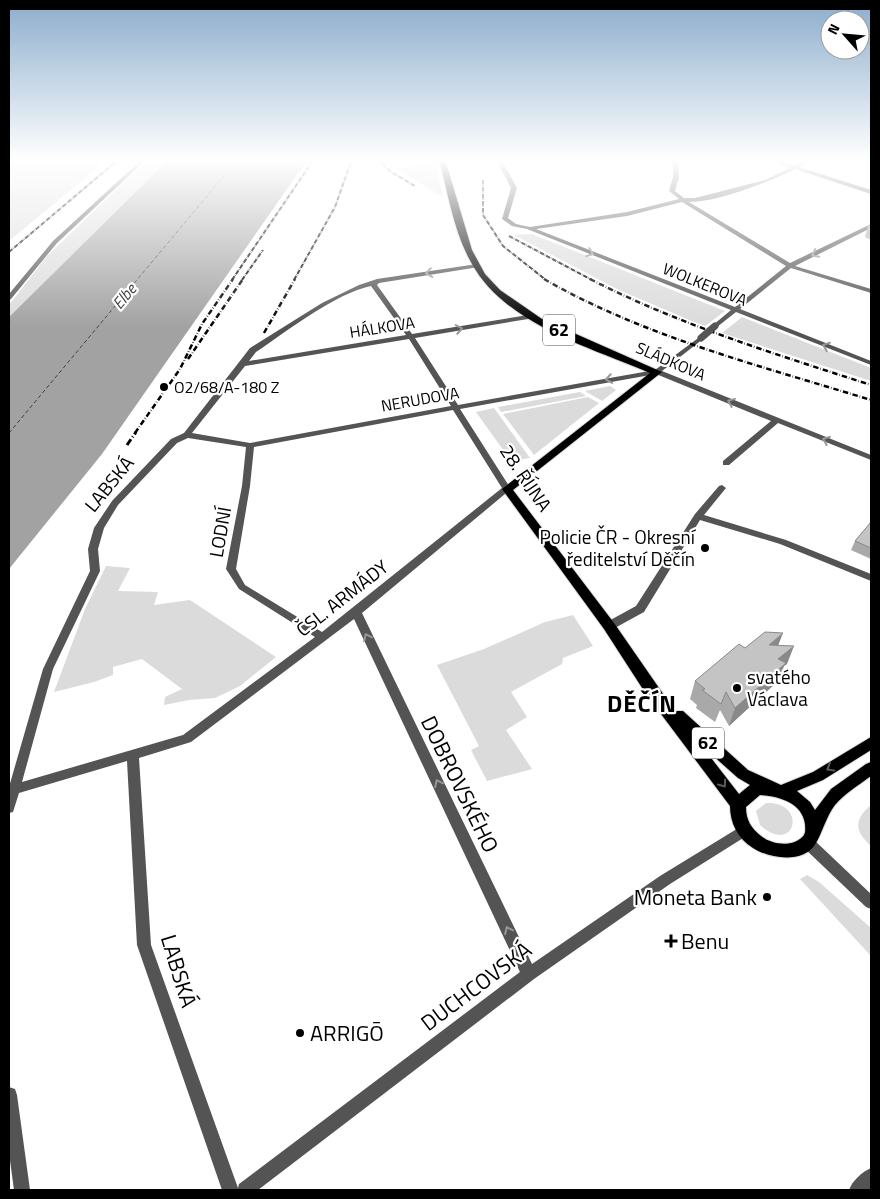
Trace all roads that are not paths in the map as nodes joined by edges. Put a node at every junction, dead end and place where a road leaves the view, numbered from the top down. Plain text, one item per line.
1 (85, 215) edge
2 (459, 215) edge
3 (506, 215) edge
4 (620, 215) edge
5 (707, 215) edge
6 (871, 226) edge
7 (528, 228) junction
8 (477, 266) junction
9 (790, 266) junction
10 (374, 284) junction
11 (871, 291) edge
12 (9, 298) edge
13 (734, 311) junction
14 (528, 317) junction
15 (410, 337) junction
16 (871, 363) edge
17 (241, 364) junction
18 (658, 372) junction
19 (456, 408) junction
20 (777, 420) junction
21 (187, 435) junction
22 (250, 444) junction
23 (871, 458) edge
24 (726, 463) dead end
25 (722, 488) dead end
26 (507, 489) junction
27 (698, 516) junction
28 (871, 578) edge
29 (356, 612) junction
30 (609, 626) junction
31 (323, 637) junction
32 (651, 690) junction
33 (871, 743) edge
34 (133, 756) junction
35 (871, 768) edge
36 (15, 789) junction
37 (777, 789) junction
38 (738, 804) junction
39 (9, 808) edge
40 (744, 831) junction
41 (811, 837) junction
42 (871, 903) edge
43 (529, 974) junction
44 (9, 1096) edge
45 (871, 1176) edge
46 (22, 1190) edge
47 (230, 1190) edge
48 (244, 1190) edge
49 (857, 1190) edge

1 - 12 street
2 - 8 main road, 62
3 - 7 street, WOLKEROVA
4 - 7 street
5 - 9 street
6 -> 9 street
7 -> 13 street, WOLKEROVA
8 -> 10 street, LABSKÁ
8 - 14 main road, SLÁDKOVA / 62
9 - 11 street
9 - 13 street
10 - 15 street, 28. ŘÍJNA
10 - 17 street, LABSKÁ
16 -> 13 street, WOLKEROVA
13 - 18 street, bridge
15 -> 14 street, HÁLKOVA
14 - 18 main road, SLÁDKOVA / 62
15 - 17 street, HÁLKOVA
15 - 19 street, 28. ŘÍJNA
17 - 21 street, LABSKÁ
18 -> 19 street, NERUDOVA
20 -> 18 street, SLÁDKOVA
18 - 26 main road, ČSL. ARMÁDY
19 - 22 street, NERUDOVA
19 - 26 street, 28. ŘÍJNA
23 -> 20 street, SLÁDKOVA
20 - 24 street
21 - 22 street, NERUDOVA
21 - 36 street, LABSKÁ
22 - 31 street, LODNÍ
25 - 27 street
26 - 29 street, ČSL. ARMÁDY
26 - 30 main road, 28. ŘÍJNA / 62
27 - 28 street
27 - 30 street
29 - 31 street, ČSL. ARMÁDY
43 -> 29 street, DOBROVSKÉHO
30 - 32 main road, 28. ŘÍJNA / 62
31 - 34 street, ČSL. ARMÁDY
32 - 37 main road, 28. ŘÍJNA / 62
32 -> 38 main road, 28. ŘÍJNA / 62
33 -> 37 main road
34 - 36 street, ČSL. ARMÁDY
34 - 47 street, LABSKÁ
35 - 41 main road
36 - 39 street, LABSKÁ
37 - 38 main road
37 - 41 main road
38 - 40 main road
40 - 41 main road
40 - 43 street, DUCHCOVSKÁ
41 - 42 street
43 - 48 street, DUCHCOVSKÁ
44 - 46 street
45 - 49 street

